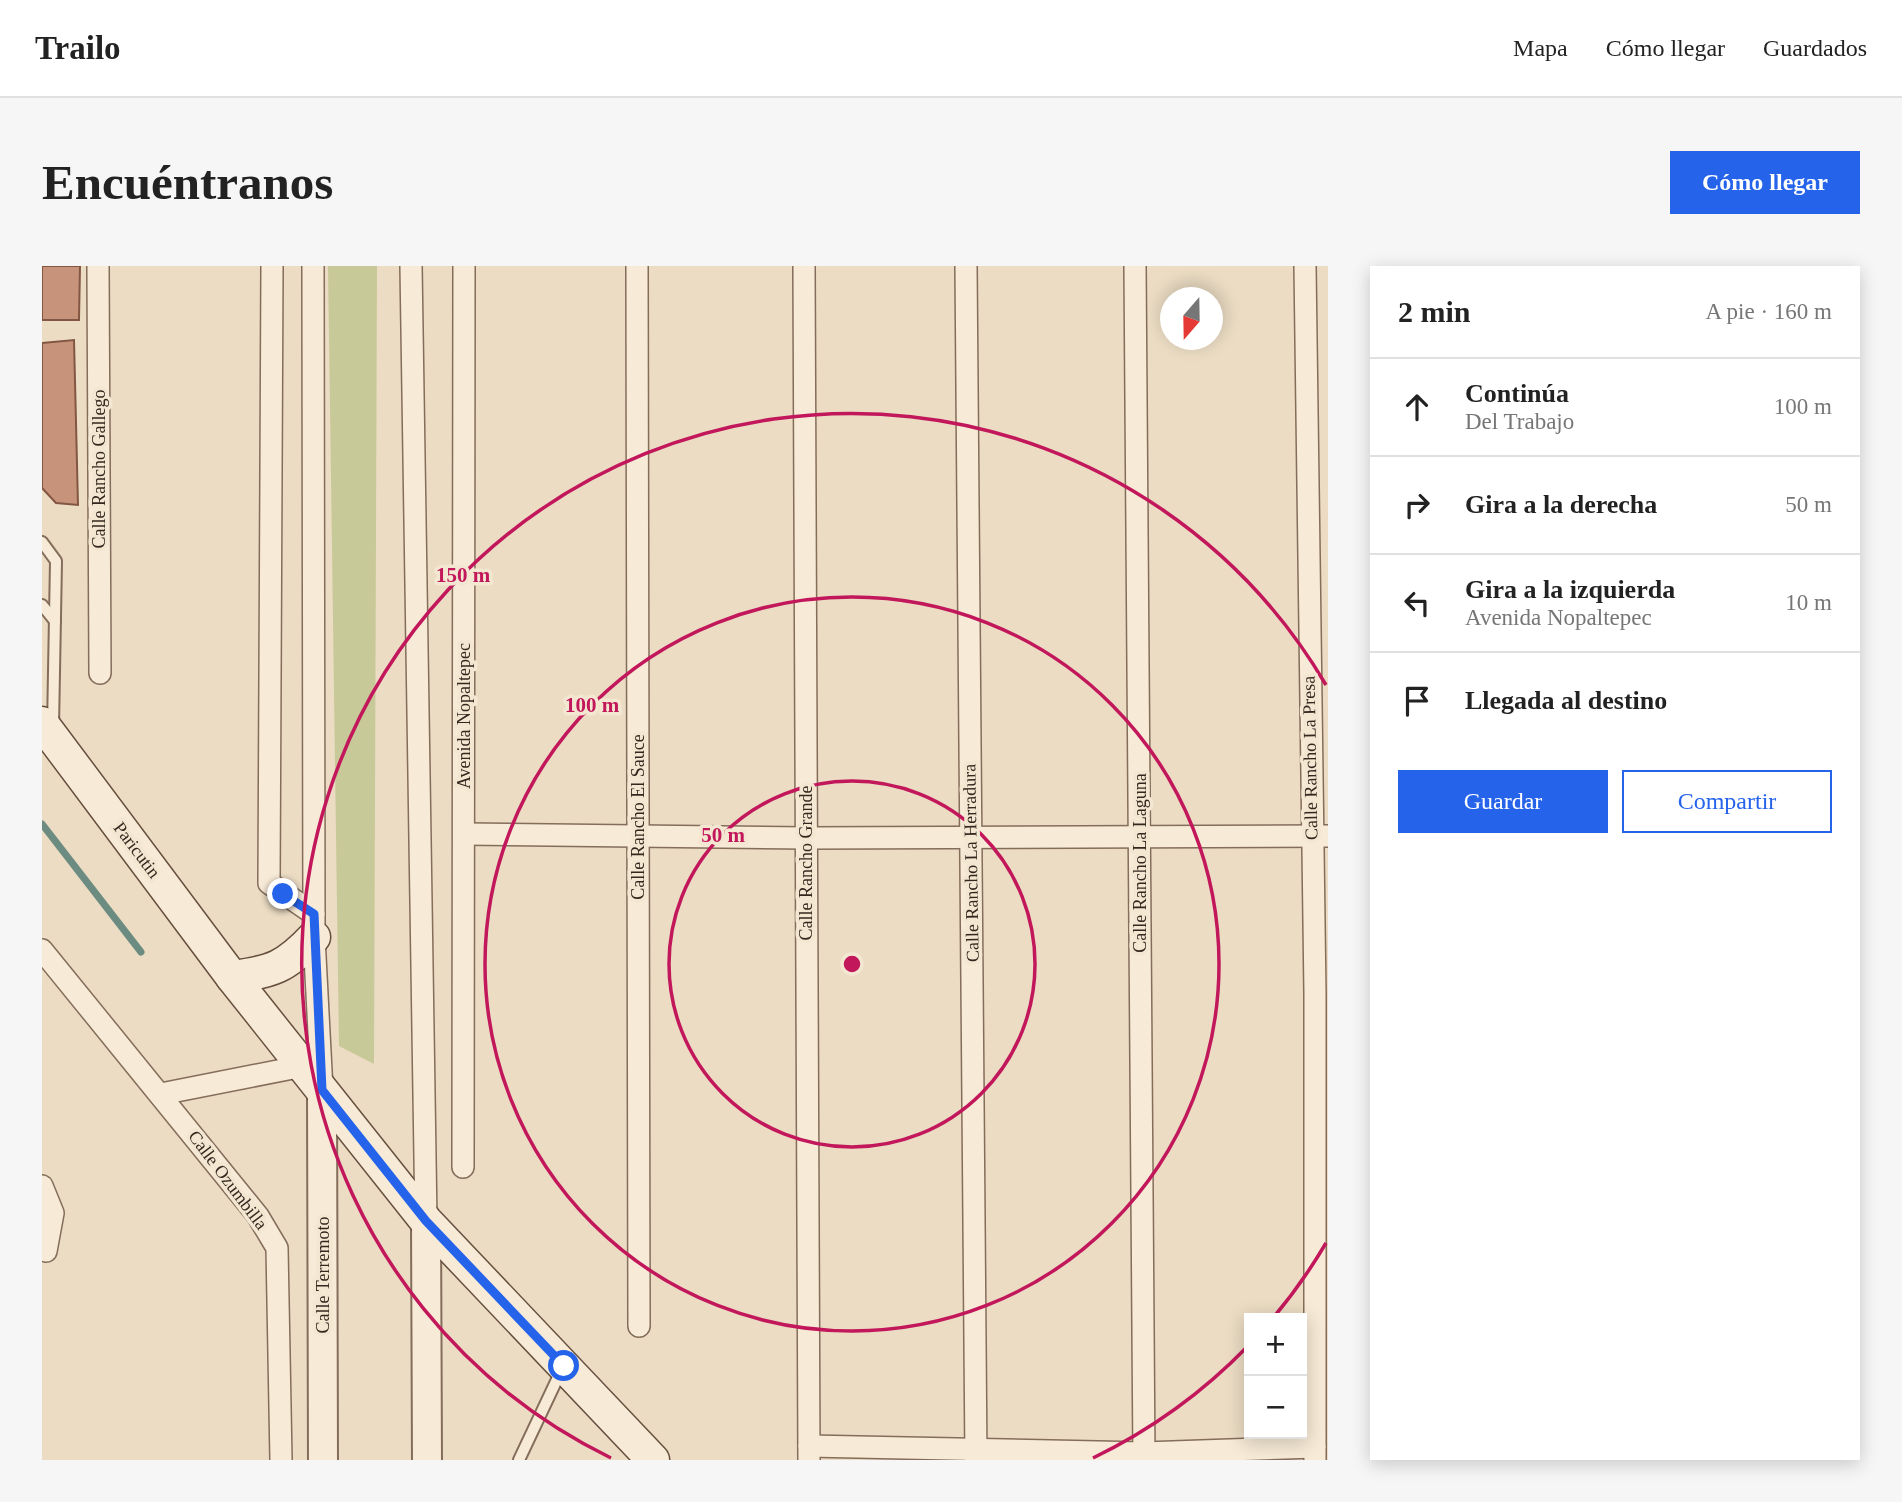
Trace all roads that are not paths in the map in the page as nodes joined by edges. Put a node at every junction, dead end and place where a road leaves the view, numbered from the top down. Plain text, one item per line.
1 (97, 266) edge
2 (272, 266) edge
3 (313, 266) edge
4 (411, 266) edge
5 (464, 266) edge
6 (638, 266) edge
7 (804, 266) edge
8 (966, 266) edge
9 (1135, 266) edge
10 (1305, 266) edge
11 (42, 542) edge
12 (42, 606) edge
13 (55, 621) junction
14 (100, 673) dead end
15 (48, 729) edge
16 (464, 834) junction
17 (1140, 835) junction
18 (1320, 836) edge
19 (638, 837) junction
20 (971, 837) junction
21 (806, 838) junction
22 (314, 926) junction
23 (42, 950) edge
24 (232, 977) junction
25 (1322, 994) edge
26 (313, 1078) junction
27 (161, 1094) junction
28 (1322, 1166) edge
29 (463, 1167) dead end
30 (42, 1186) edge
31 (426, 1221) junction
32 (46, 1251) dead end
33 (639, 1326) dead end
34 (1322, 1337) edge
35 (564, 1366) junction
36 (809, 1453) edge
37 (1315, 1454) edge
38 (976, 1455) edge
39 (1144, 1457) edge
40 (281, 1460) edge
41 (323, 1460) edge
42 (427, 1460) edge
43 (519, 1460) edge
44 (653, 1460) edge

1 - 14 street, Calle Rancho Gallego
2 - 22 street
3 - 22 street
4 - 31 street
5 - 16 street, Avenida Nopaltepec
6 - 19 street, Calle Rancho El Sauce
7 - 21 street, Calle Rancho Grande
8 - 20 street, Calle Rancho La Herradura
9 - 17 street, Calle Rancho La Laguna
10 - 18 street, Calle Rancho La Presa
11 - 13 lane
12 - 13 lane
13 - 15 lane
15 - 24 main road, Paricutin
16 - 19 street
16 - 29 street, Avenida Nopaltepec
17 - 18 street
17 - 20 street
17 - 39 street, Calle Rancho La Laguna
18 - 25 street, Calle Rancho La Presa
19 - 21 street
19 - 33 street, Calle Rancho El Sauce
20 - 21 street
20 - 38 street, Calle Rancho La Herradura
21 - 36 street, Calle Rancho Grande
22 - 24 main road
22 - 26 street
23 - 27 street, Calle Ozumbilla
24 - 26 main road, Paricutin
25 - 28 street, Calle Rancho La Presa
26 - 27 street
26 - 31 main road, Paricutin
26 - 41 street, Calle Terremoto
27 - 40 street, Calle Ozumbilla
28 - 34 street, Calle Rancho La Presa
30 - 32 street
31 - 35 main road, Paricutin
31 - 42 street
34 - 37 street, Calle Rancho La Presa
35 - 43 lane
35 - 44 main road, Paricutin
36 - 38 street
37 - 39 street
38 - 39 street

